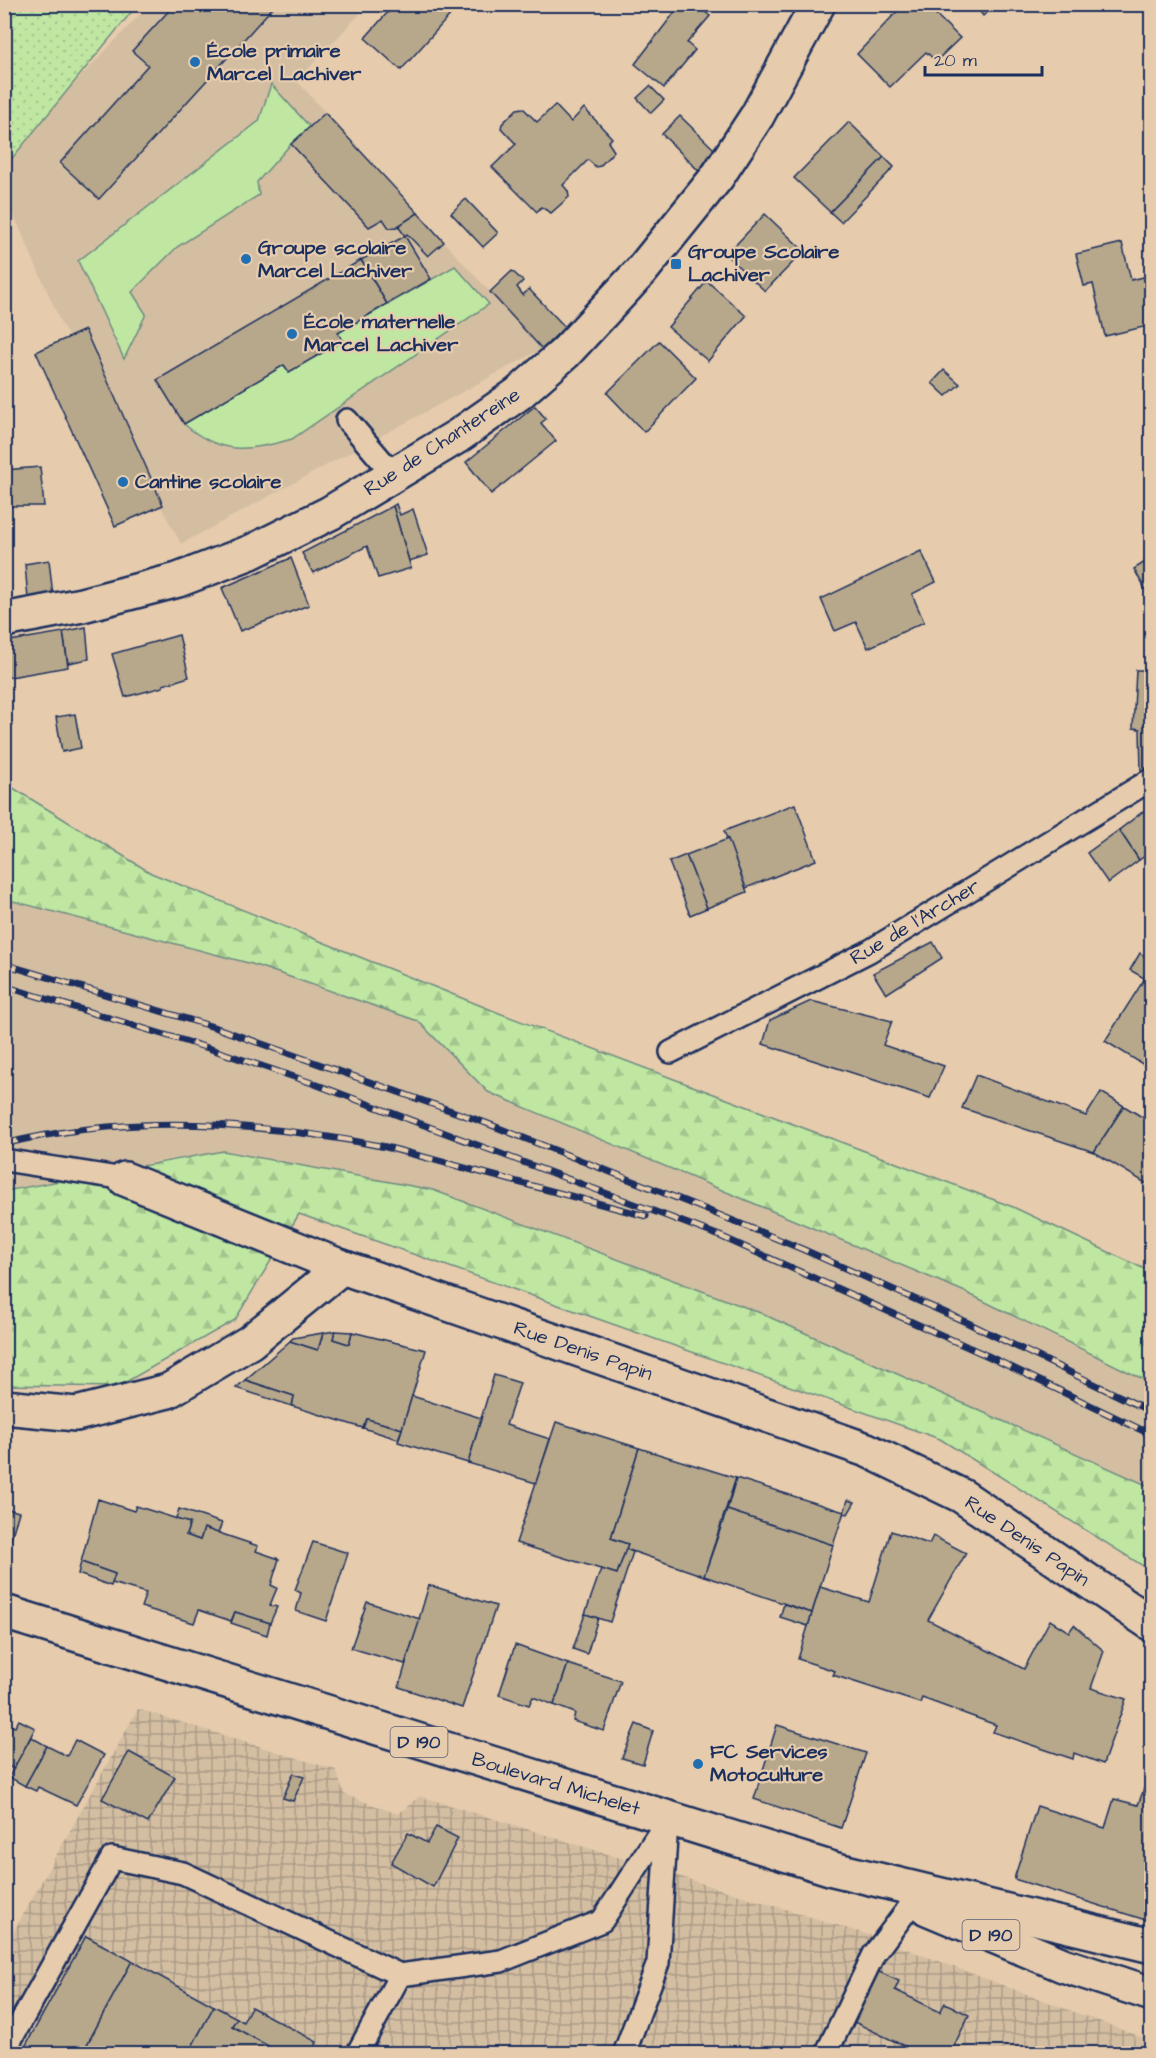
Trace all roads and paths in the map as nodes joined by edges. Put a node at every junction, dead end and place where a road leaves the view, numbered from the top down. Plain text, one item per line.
1 (818, 4) edge
2 (347, 420) dead end
3 (394, 475) junction
4 (4, 620) edge
5 (1152, 779) edge
6 (671, 1052) dead end
7 (4, 1160) edge
8 (125, 1179) joint
9 (342, 1268) junction
10 (4, 1407) edge
11 (4, 1612) edge
12 (1152, 1624) edge
13 (668, 1818) junction
14 (833, 1869) junction
15 (913, 1902) junction
16 (1152, 1946) edge
17 (400, 1975) junction
18 (1152, 1994) edge
19 (4, 2052) edge
20 (357, 2054) edge
21 (624, 2054) edge
22 (826, 2054) edge

1 - 3 street, Rue de Chantereine
2 - 3 lane
3 - 4 street, Rue de Chantereine
5 - 6 lane, Rue de l'Archer
7 - 8 lane
8 - 9 street, Rue Denis Papin
9 - 10 street
9 - 12 street, Rue Denis Papin
11 - 13 street, Boulevard Michelet / D 190
13 - 14 street, Boulevard Michelet / D 190
13 - 17 lane
13 - 21 lane
14 - 15 street, Boulevard Michelet / D 190
14 - 16 street, Boulevard Michelet / D 190
15 - 18 street, Boulevard Michelet / D 190
15 - 22 lane
17 - 19 lane
17 - 20 lane

